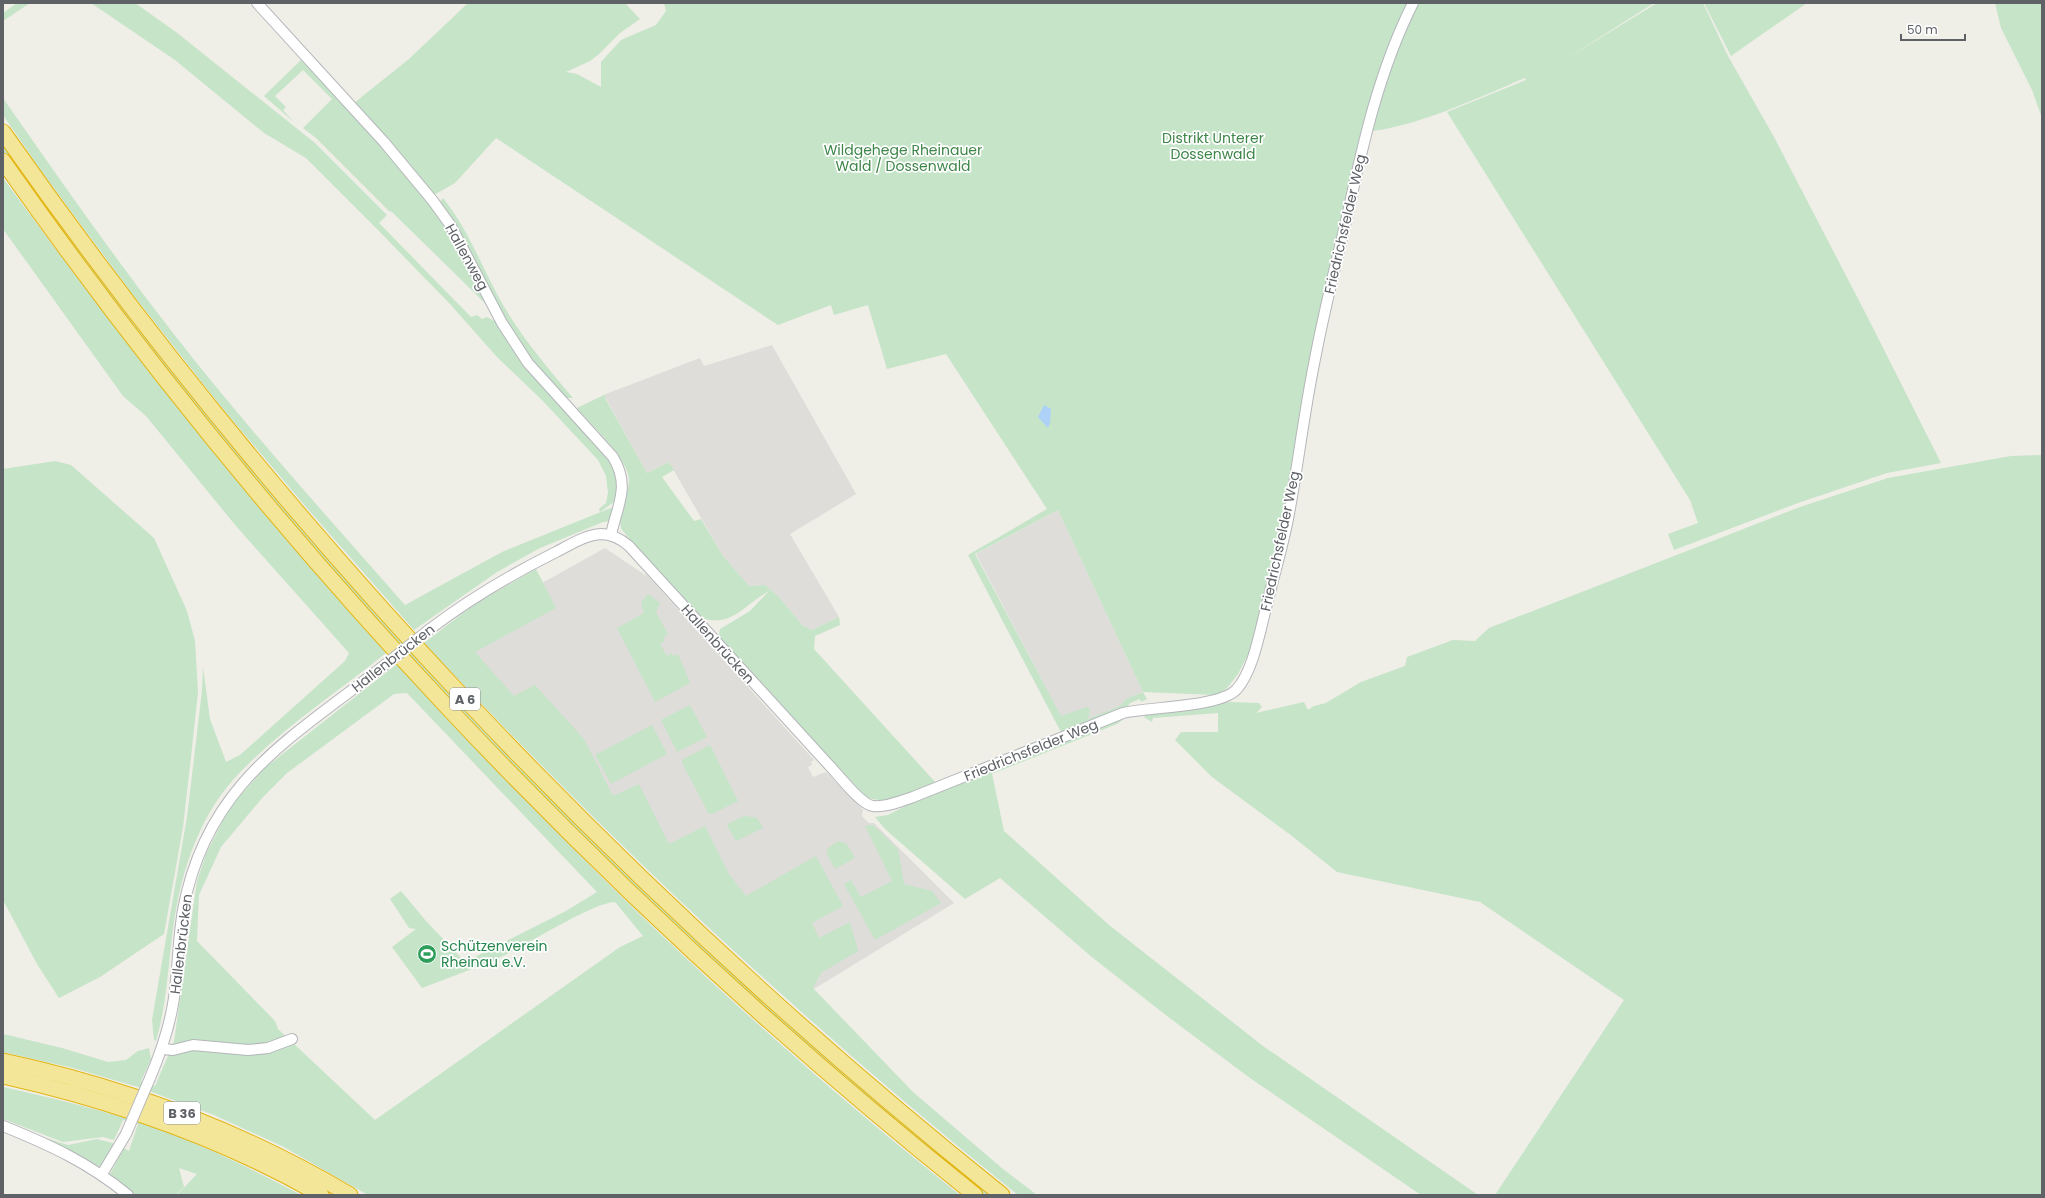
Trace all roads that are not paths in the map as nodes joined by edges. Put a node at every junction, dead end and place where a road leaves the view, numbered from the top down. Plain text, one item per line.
1 (257, 3) edge
2 (1414, 3) edge
3 (3, 132) edge
4 (3, 161) edge
5 (611, 535) junction
6 (860, 798) joint
7 (292, 1039) dead end
8 (162, 1049) junction
9 (3, 1061) edge
10 (3, 1076) edge
11 (3, 1126) edge
12 (102, 1174) junction
13 (128, 1195) edge
14 (321, 1195) edge
15 (350, 1195) edge
16 (975, 1195) edge
17 (1002, 1195) edge

1 - 5 street, Hallenweg
2 - 6 street, Friedrichsfelder Weg
3 - 17 highway, A 6
4 - 16 highway, A 6
5 - 6 street, Hallenbrücken
5 - 8 street, Hallenbrücken, bridge
7 - 8 street
8 - 12 street, Hallenbrücken, bridge
9 - 15 highway, B 36
10 - 14 highway, B 36
11 - 12 street
12 - 13 street

